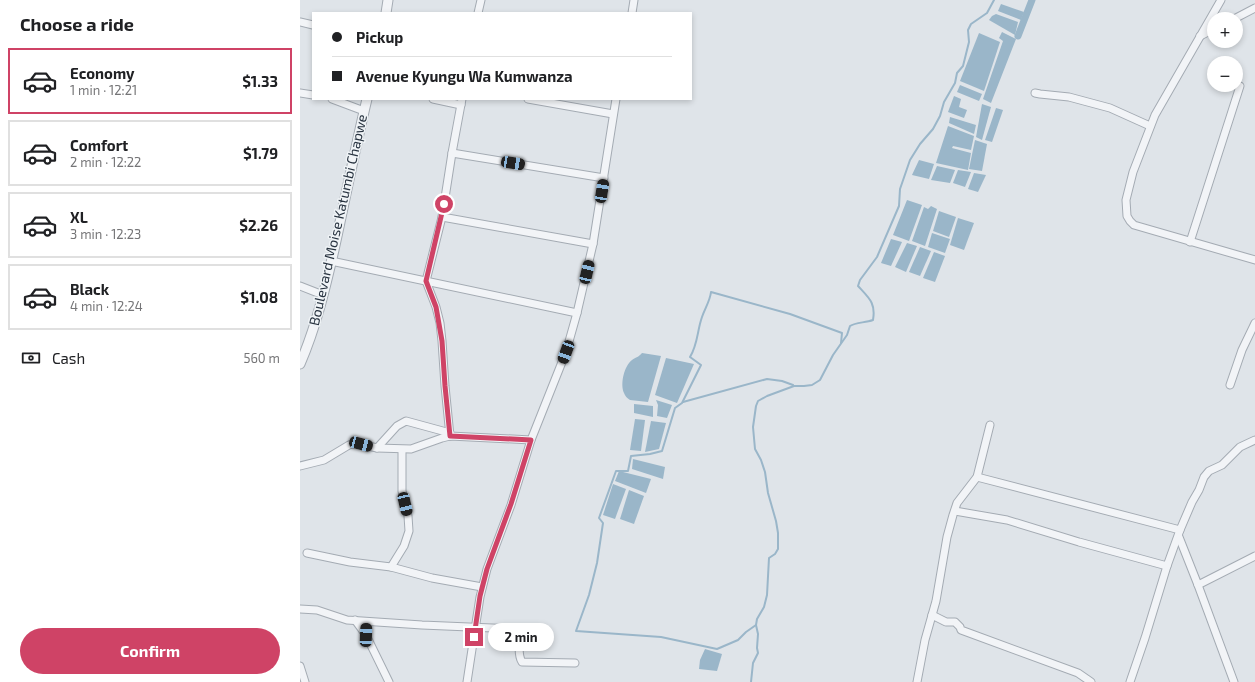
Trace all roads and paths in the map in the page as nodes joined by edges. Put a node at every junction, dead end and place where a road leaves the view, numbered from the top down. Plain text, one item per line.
1 (388, 0) edge
2 (481, 0) edge
3 (634, 0) edge
4 (1221, 0) edge
5 (1255, 8) edge
6 (386, 12) edge
7 (478, 12) edge
8 (632, 12) edge
9 (1243, 14) edge
10 (300, 22) edge
11 (312, 25) edge
12 (1207, 32) edge
13 (1200, 36) junction
14 (1238, 92) edge
15 (300, 93) edge
16 (1035, 93) dead end
17 (312, 95) edge
18 (335, 100) edge
19 (366, 100) edge
20 (443, 100) edge
21 (534, 100) edge
22 (616, 100) edge
23 (462, 102) edge
24 (364, 111) junction
25 (613, 114) junction
26 (1150, 126) junction
27 (452, 153) junction
28 (604, 178) junction
29 (442, 217) junction
30 (1190, 242) junction
31 (593, 244) junction
32 (1255, 260) edge
33 (331, 262) junction
34 (426, 281) junction
35 (300, 286) edge
36 (323, 295) junction
37 (577, 313) junction
38 (1255, 323) edge
39 (300, 364) edge
40 (1230, 385) dead end
41 (990, 425) dead end
42 (450, 435) junction
43 (531, 440) junction
44 (1255, 440) edge
45 (377, 448) junction
46 (402, 450) junction
47 (300, 466) edge
48 (977, 477) junction
49 (955, 511) junction
50 (1179, 534) junction
51 (307, 553) dead end
52 (1255, 556) edge
53 (1167, 566) junction
54 (391, 567) junction
55 (1198, 584) junction
56 (482, 588) junction
57 (300, 609) edge
58 (932, 615) junction
59 (355, 620) junction
60 (366, 620) junction
61 (475, 628) junction
62 (366, 635) junction
63 (575, 664) dead end
64 (300, 666) edge
65 (305, 682) edge
66 (389, 682) edge
67 (467, 682) edge
68 (917, 682) edge
69 (1091, 682) edge
70 (1130, 682) edge
71 (1234, 682) edge

1 - 6 street
2 - 7 street
3 - 8 street
4 - 13 street
5 - 9 street
10 - 11 street
12 - 13 street
13 - 26 street
14 - 30 street
15 - 17 street
16 - 26 street
18 - 24 street
19 - 24 street, Boulevard Moise Katumbi Chapwe
20 - 23 street
21 - 25 street
22 - 25 street
23 - 27 street
24 - 33 street, Boulevard Moise Katumbi Chapwe
25 - 28 street
26 - 30 street
27 - 28 street
27 - 29 street
28 - 31 street
29 - 31 street
29 - 34 street
30 - 32 street
31 - 37 street
33 - 34 street
33 - 36 street, Boulevard Moise Katumbi Chapwe
34 - 37 street
34 - 42 street
35 - 36 street
36 - 39 street, Boulevard Moise Katumbi Chapwe
37 - 43 street
38 - 40 street
41 - 48 street
42 - 43 street
42 - 45 street
42 - 46 street
43 - 56 street
44 - 50 street
45 - 46 street
45 - 47 street
46 - 54 street
48 - 49 street
48 - 50 street
49 - 53 street
49 - 58 street
50 - 53 street
50 - 55 street
51 - 54 street
52 - 55 street
53 - 70 street
54 - 56 street
55 - 71 street
56 - 61 street
57 - 59 street
58 - 68 street
58 - 69 street
59 - 60 street
59 - 62 street
60 - 61 street
60 - 62 street
61 - 63 street
61 - 67 street
62 - 66 street
64 - 65 street

